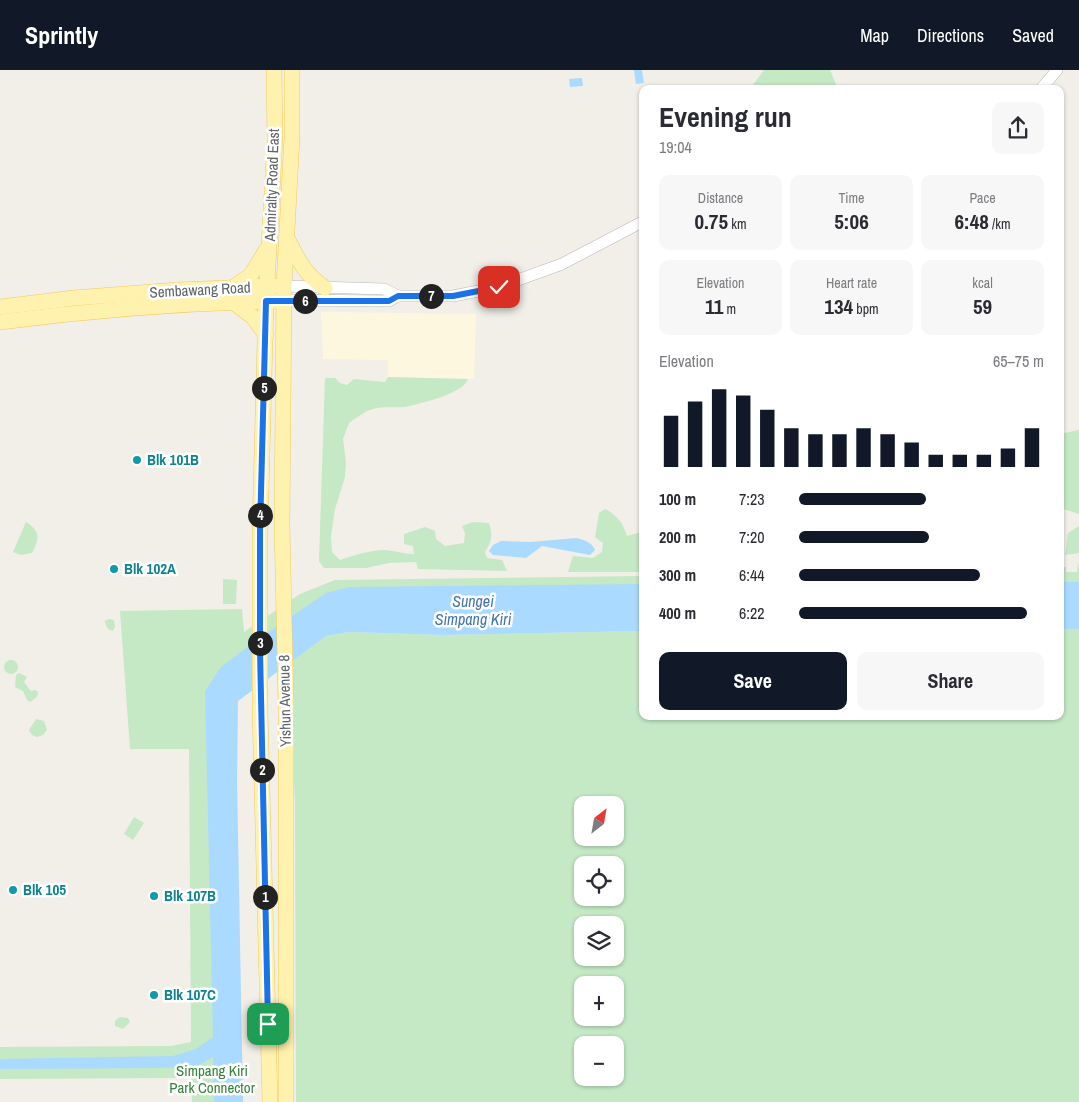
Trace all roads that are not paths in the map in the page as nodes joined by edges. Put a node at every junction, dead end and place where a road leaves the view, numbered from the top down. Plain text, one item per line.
1 (274, 70) edge
2 (292, 70) edge
3 (1057, 70) edge
4 (1044, 85) edge
5 (639, 224) edge
6 (287, 239) junction
7 (270, 243) junction
8 (326, 288) junction
9 (266, 293) junction
10 (284, 293) junction
11 (233, 295) junction
12 (398, 296) junction
13 (0, 307) edge
14 (0, 322) edge
15 (266, 335) junction
16 (270, 1102) edge
17 (286, 1102) edge

1 - 7 main road, Admiralty Road East
2 - 6 main road, Admiralty Road East
3 - 4 street
5 - 12 street, Sembawang Road
6 - 8 main road
6 - 10 main road, Admiralty Road East
7 - 9 main road, Admiralty Road East
7 - 11 main road
8 - 10 street, Sembawang Road
8 - 12 street, Sembawang Road
9 - 10 main road, Sembawang Road
9 - 11 main road, Sembawang Road
9 - 15 main road, Yishun Avenue 8
10 - 12 street, Sembawang Road
10 - 17 main road, Yishun Avenue 8
11 - 13 main road, Sembawang Road
11 - 14 main road, Sembawang Road
11 - 15 main road
15 - 16 main road, Yishun Avenue 8

